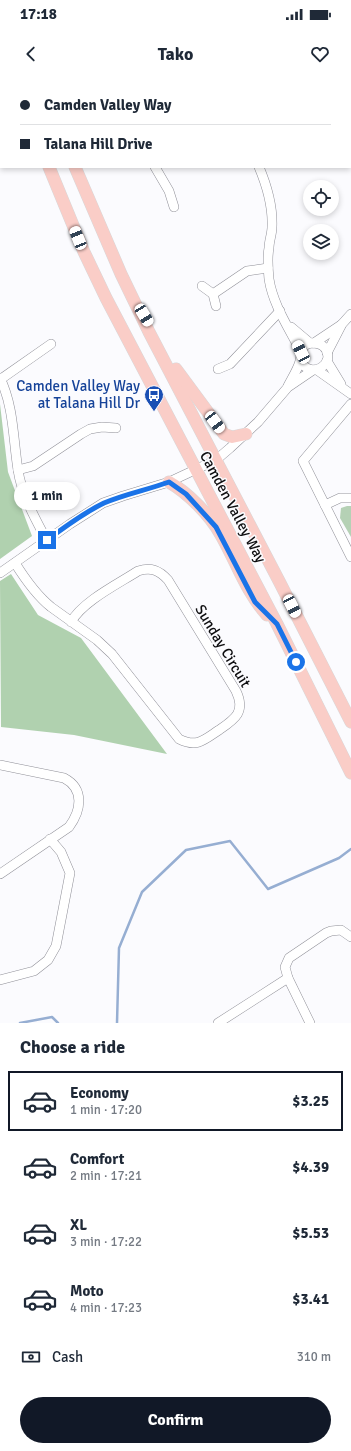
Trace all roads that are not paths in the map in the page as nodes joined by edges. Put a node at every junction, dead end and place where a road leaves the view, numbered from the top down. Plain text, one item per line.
1 (49, 168) edge
2 (75, 168) edge
3 (156, 168) edge
4 (258, 168) edge
5 (174, 207) dead end
6 (268, 268) junction
7 (202, 286) dead end
8 (129, 290) junction
9 (213, 294) junction
10 (216, 306) dead end
11 (280, 311) junction
12 (351, 314) edge
13 (287, 323) junction
14 (342, 324) junction
15 (312, 343) junction
16 (51, 344) dead end
17 (301, 356) junction
18 (327, 357) junction
19 (218, 369) dead end
20 (315, 370) junction
21 (0, 379) edge
22 (288, 387) junction
23 (342, 387) junction
24 (351, 394) edge
25 (351, 404) edge
26 (116, 428) dead end
27 (246, 434) junction
28 (216, 460) junction
29 (18, 470) junction
30 (196, 470) junction
31 (169, 482) junction
32 (351, 498) edge
33 (325, 505) junction
34 (47, 540) junction
35 (351, 557) edge
36 (14, 563) junction
37 (0, 573) edge
38 (71, 622) junction
39 (277, 624) junction
40 (351, 722) edge
41 (0, 765) edge
42 (351, 773) edge
43 (50, 839) junction
44 (0, 874) edge
45 (351, 937) edge
46 (288, 978) junction
47 (0, 980) edge
48 (218, 1023) edge
49 (310, 1023) edge

1 - 30 main road, Camden Valley Way
2 - 8 main road, Camden Valley Way
3 - 5 street
4 - 6 street
6 - 9 street
6 - 11 street
7 - 9 street
8 - 27 main road
8 - 28 main road, Camden Valley Way
9 - 10 street
11 - 13 street
11 - 19 street
12 - 14 street
13 - 15 street
13 - 17 street
14 - 15 street
14 - 18 street
15 - 17 street
15 - 18 street
16 - 21 street
17 - 20 street
17 - 22 street
18 - 20 street
18 - 23 street
20 - 22 street
20 - 23 street
21 - 29 street
22 - 27 street
23 - 24 street
25 - 33 street
26 - 29 street
27 - 28 street
28 - 30 street
28 - 40 main road, Camden Valley Way
29 - 34 street
30 - 31 street
30 - 39 main road, Camden Valley Way
31 - 34 street
31 - 39 main road
32 - 33 street
33 - 35 street
34 - 36 street
36 - 37 street
36 - 38 street, Sunday Circuit
38 - 38 street, Sunday Circuit
39 - 42 main road, Camden Valley Way
41 - 43 street
43 - 44 street
43 - 47 street
45 - 46 street
46 - 48 street
46 - 49 street

